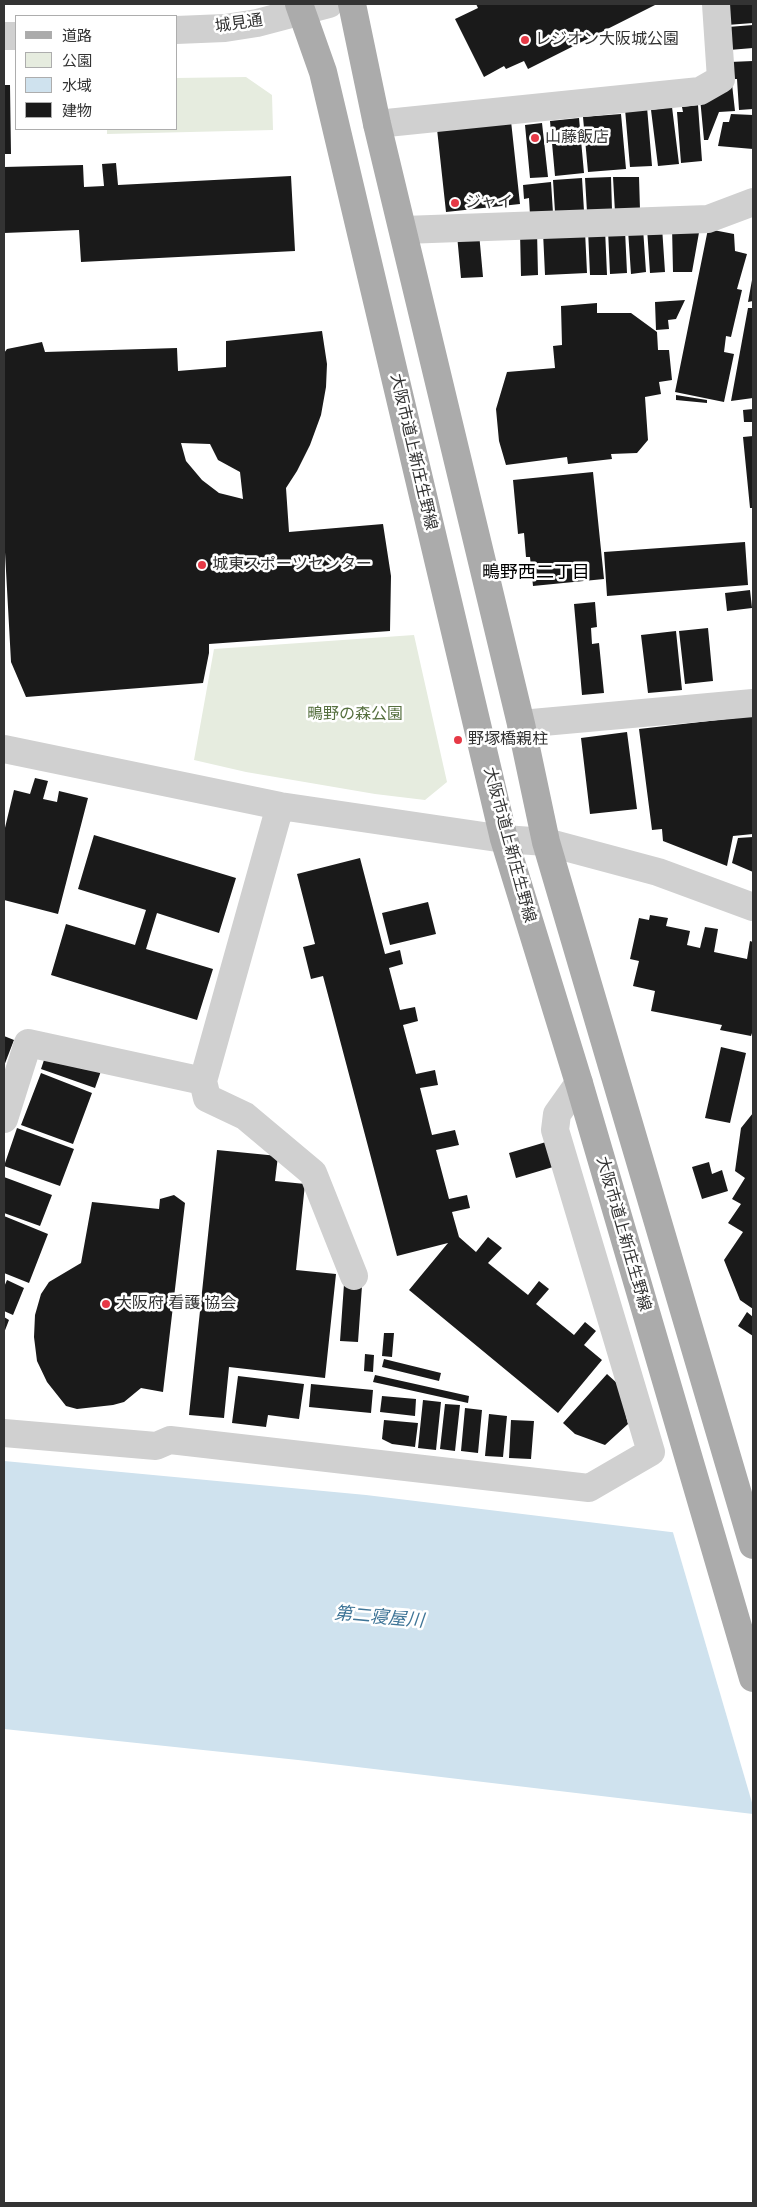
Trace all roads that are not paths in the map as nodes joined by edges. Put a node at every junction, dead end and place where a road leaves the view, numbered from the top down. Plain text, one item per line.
1 (329, 4) edge
2 (352, 4) edge
3 (716, 4) edge
4 (300, 8) edge
5 (178, 30) edge
6 (377, 124) junction
7 (753, 202) edge
8 (404, 230) junction
9 (753, 703) edge
10 (521, 724) junction
11 (4, 749) edge
12 (280, 806) junction
13 (504, 839) junction
14 (546, 842) junction
15 (753, 907) edge
16 (203, 1080) junction
17 (579, 1083) junction
18 (4, 1119) edge
19 (354, 1276) dead end
20 (4, 1433) edge
21 (753, 1545) edge
22 (753, 1678) edge

1 - 4 street, 城見通
2 - 6 main road
3 - 6 street
4 - 5 street, 城見通
4 - 13 main road, 大阪市道上新庄生野線
6 - 8 main road
7 - 8 street
8 - 10 main road
9 - 10 street
10 - 14 main road
11 - 12 street
12 - 13 street
12 - 16 street
13 - 14 street
13 - 17 main road, 大阪市道上新庄生野線
14 - 15 street
14 - 21 main road
16 - 18 street
16 - 19 street
17 - 20 street
17 - 22 main road, 大阪市道上新庄生野線

